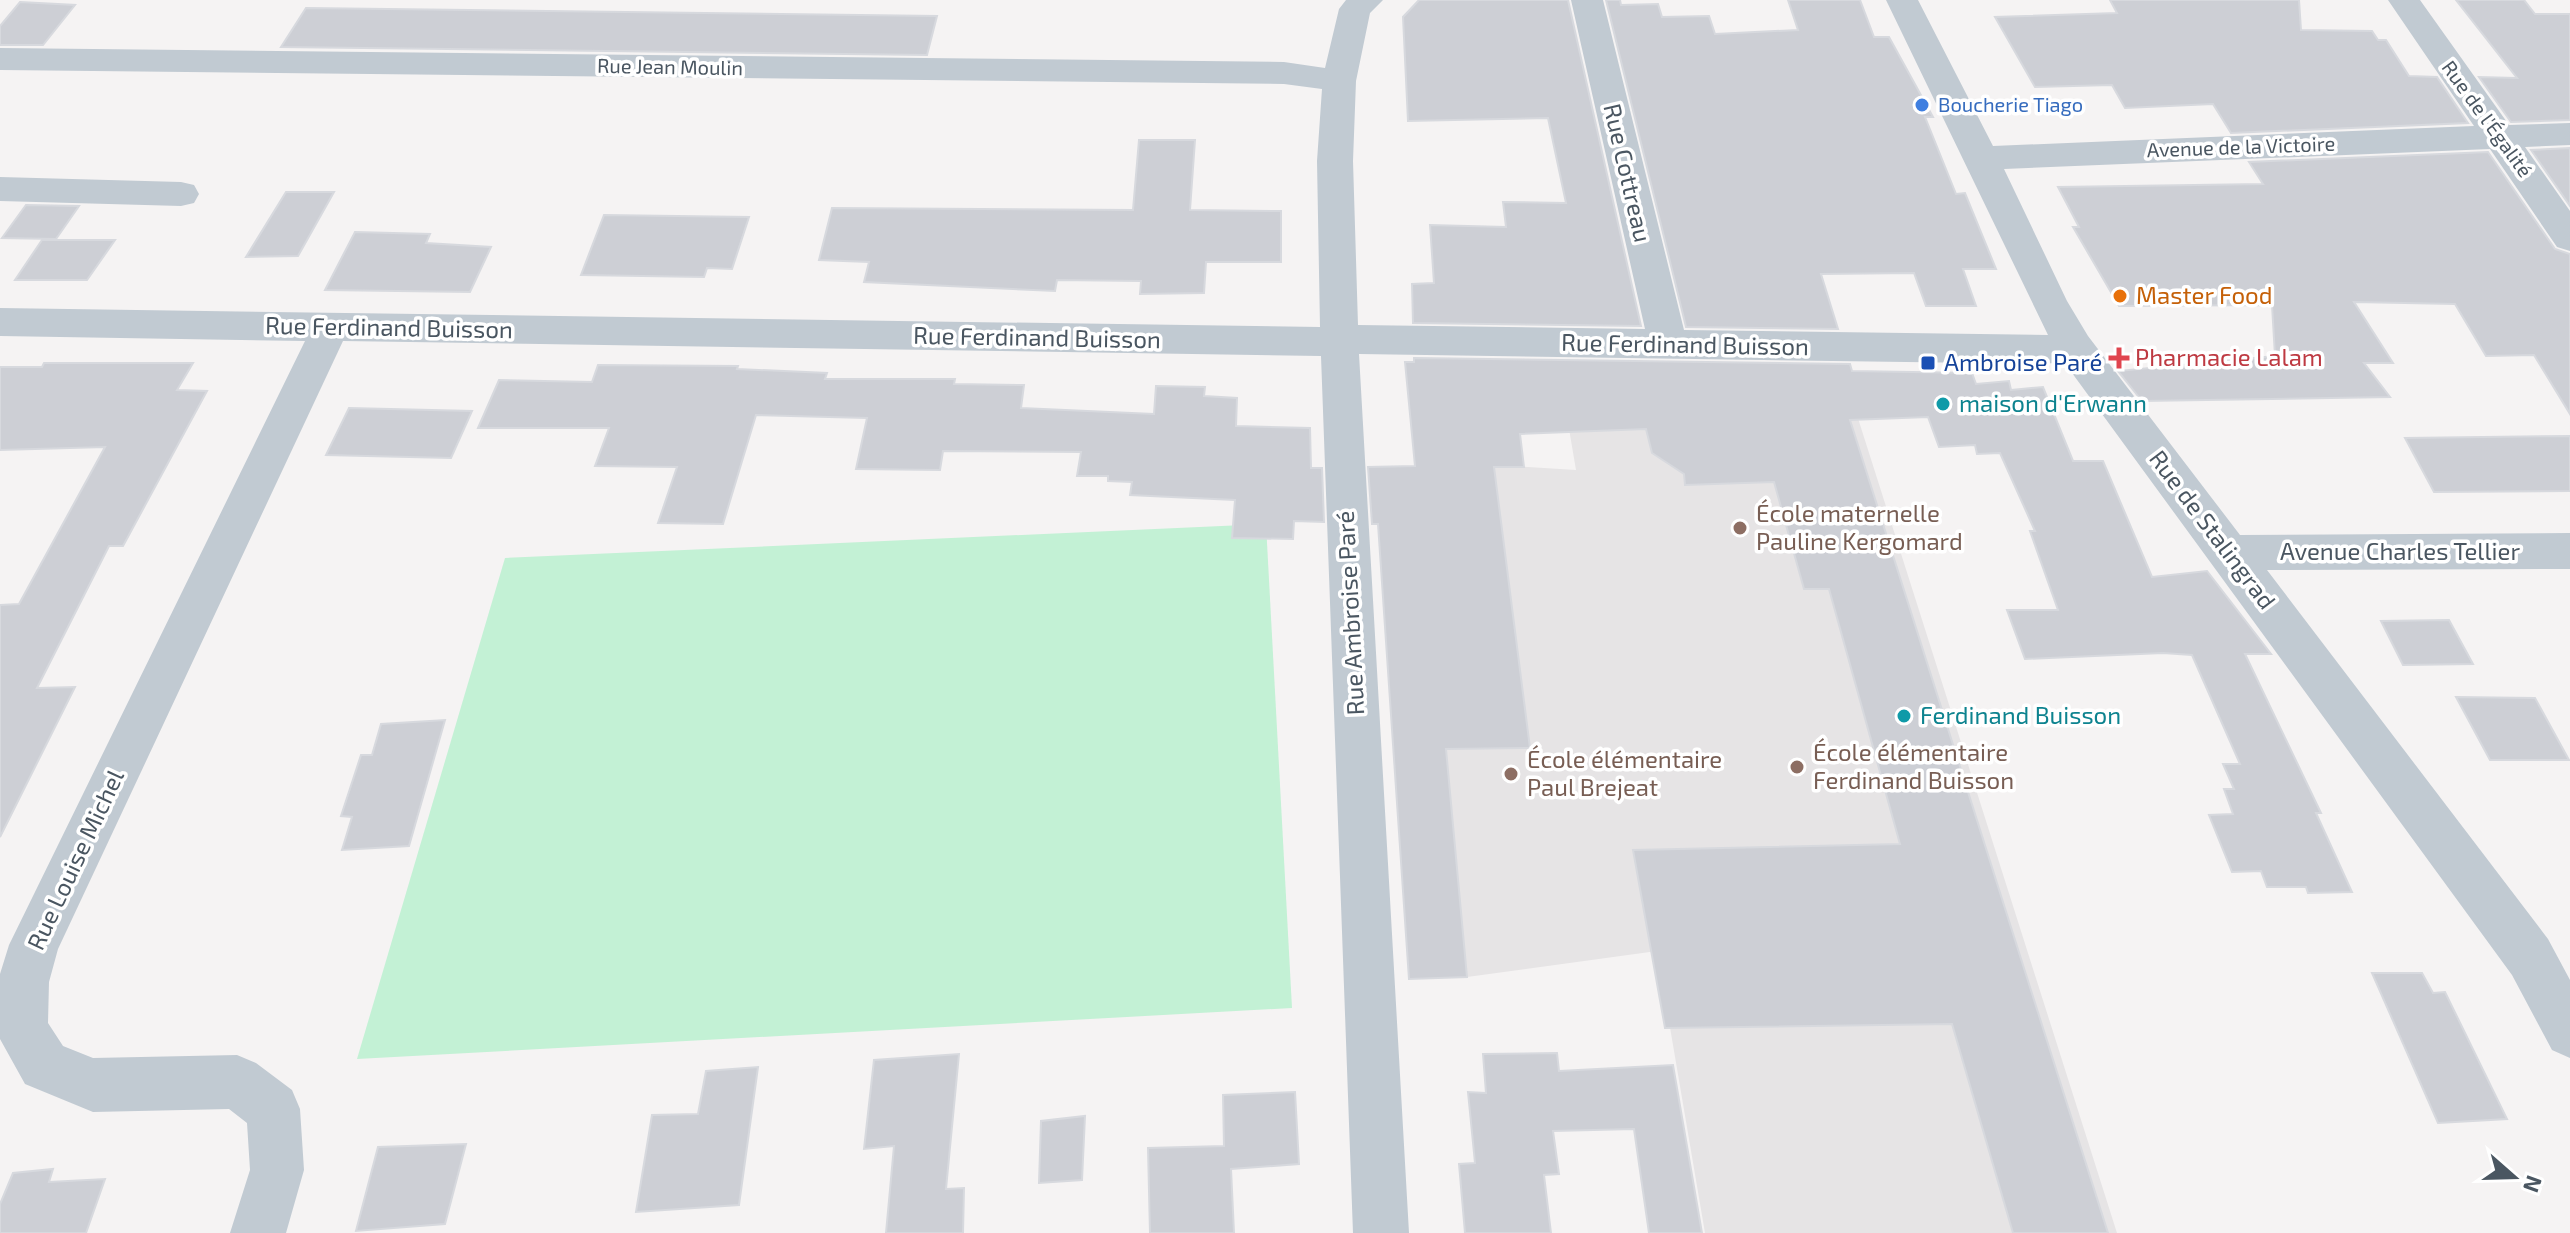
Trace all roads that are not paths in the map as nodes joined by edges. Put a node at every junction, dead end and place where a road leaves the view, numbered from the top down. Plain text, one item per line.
1 (1367, 0) edge
2 (1587, 0) edge
3 (1902, 0) edge
4 (2404, 0) edge
5 (0, 59) edge
6 (1339, 81) junction
7 (2570, 134) edge
8 (2500, 137) junction
9 (1982, 158) junction
10 (0, 189) edge
11 (181, 194) dead end
12 (2570, 238) edge
13 (0, 322) edge
14 (331, 327) junction
15 (1341, 341) junction
16 (1668, 345) junction
17 (2074, 346) junction
18 (2570, 551) edge
19 (2230, 553) junction
20 (2570, 1032) edge
21 (258, 1233) edge
22 (1381, 1233) edge

1 - 6 street, Rue Ambroise Paré
2 - 16 street, Rue Cottreau
3 - 9 street, Rue de Stalingrad
4 - 8 street, Rue de l'Égalité
5 - 6 street, Rue Jean Moulin
6 - 15 street, Rue Ambroise Paré
7 - 8 street, Avenue de la Victoire
8 - 9 street, Avenue de la Victoire
8 - 12 street, Rue de l'Égalité
9 - 17 street, Rue de Stalingrad
10 - 11 street
13 - 14 street, Rue Ferdinand Buisson
14 - 15 street, Rue Ferdinand Buisson
14 - 21 street, Rue Louise Michel
15 - 16 street, Rue Ferdinand Buisson
15 - 22 street, Rue Ambroise Paré
16 - 17 street, Rue Ferdinand Buisson
17 - 19 street, Rue de Stalingrad
18 - 19 street, Avenue Charles Tellier
19 - 20 street, Rue de Stalingrad

